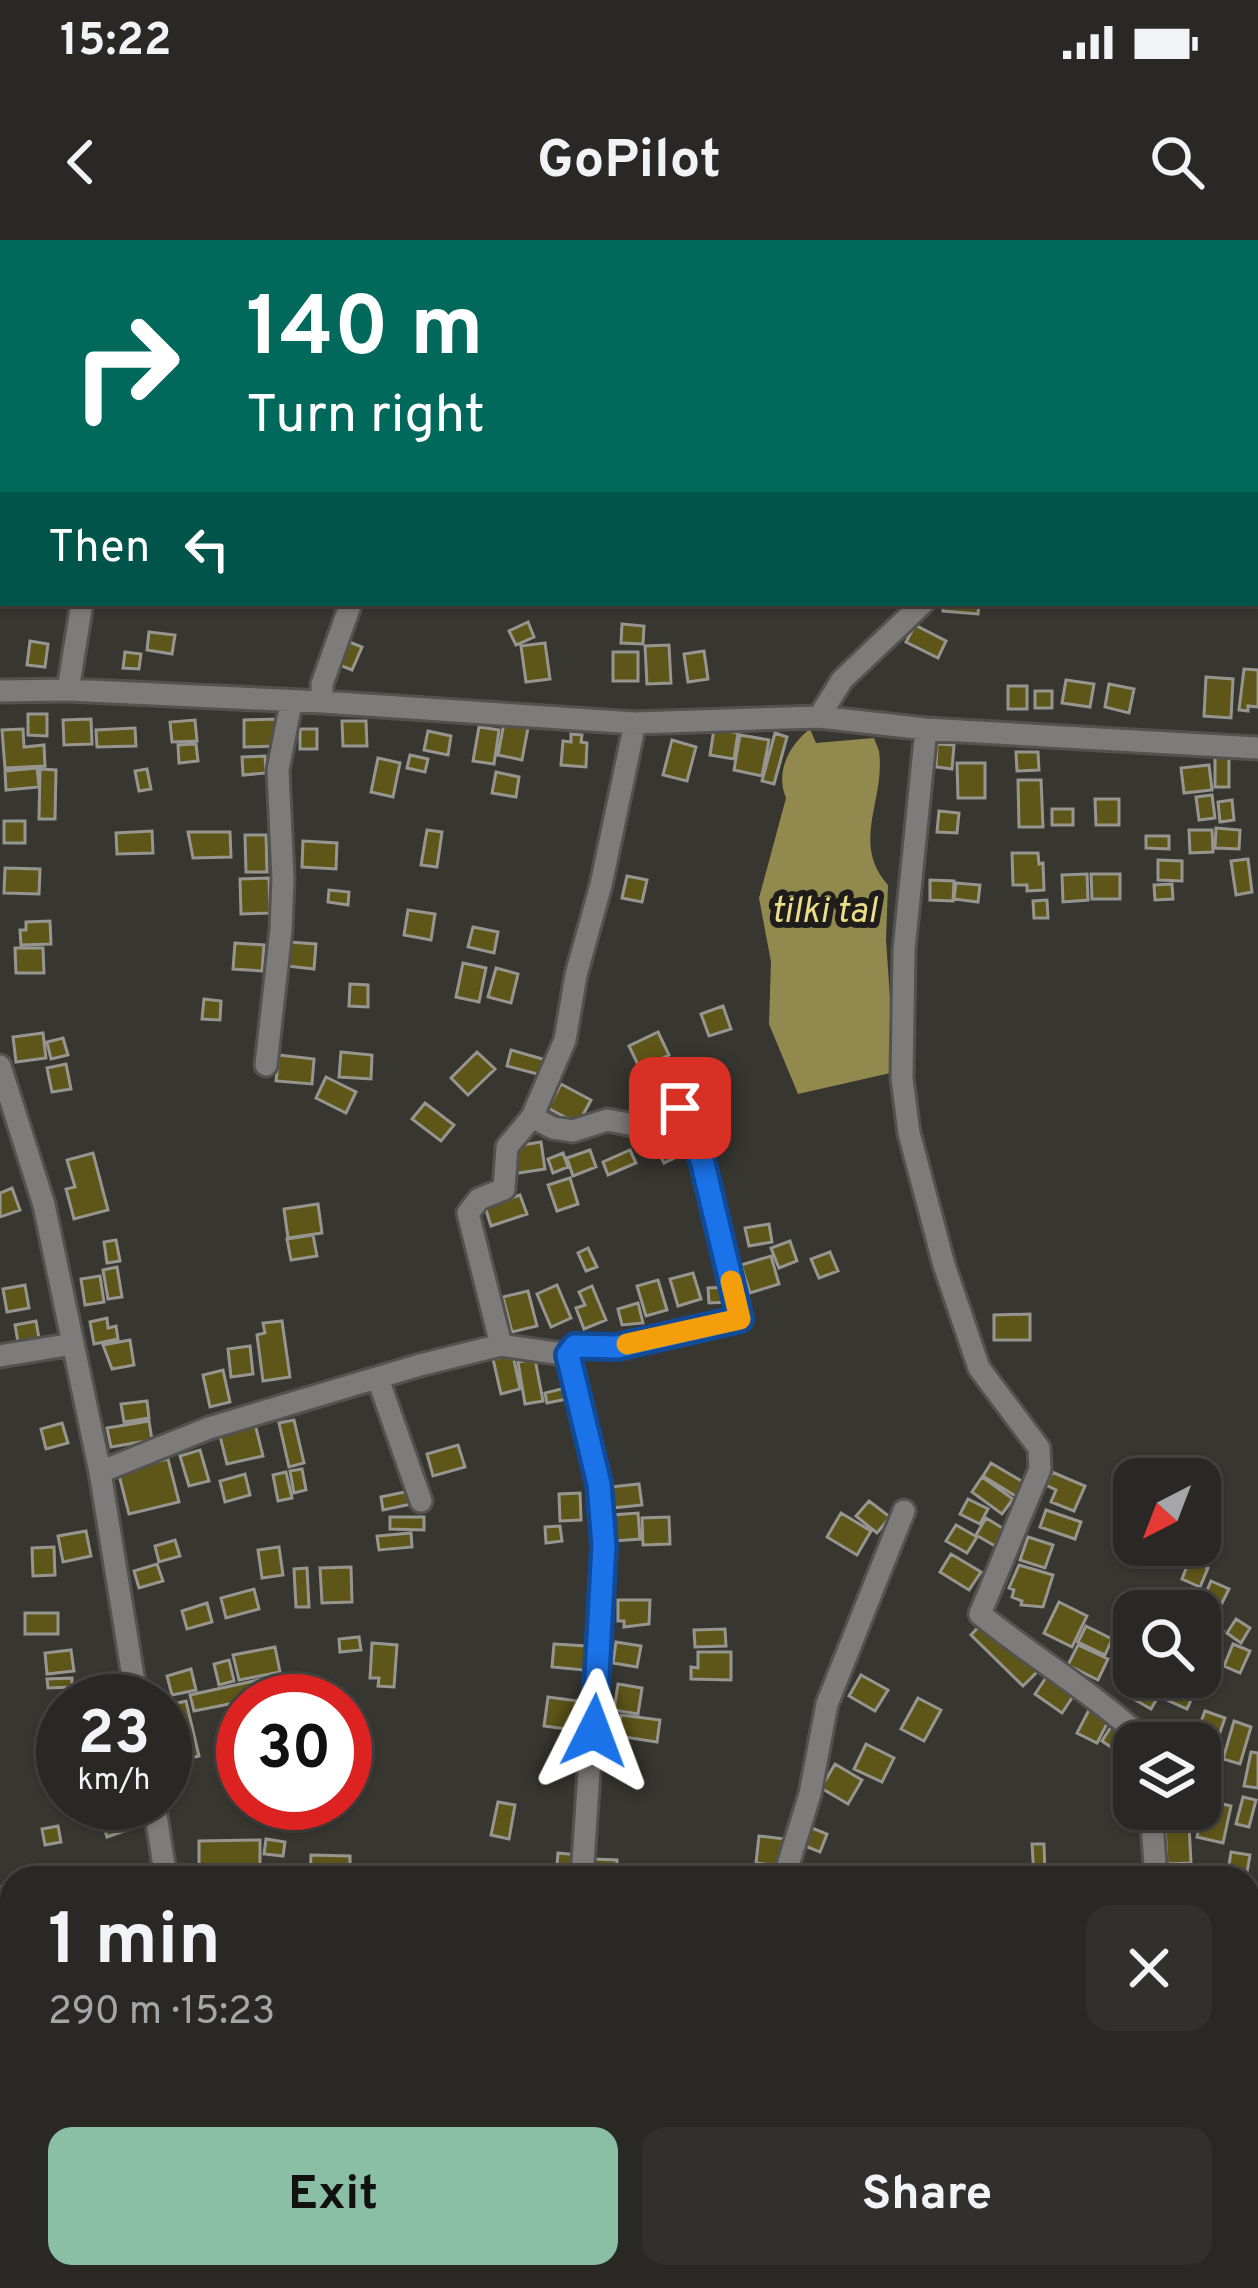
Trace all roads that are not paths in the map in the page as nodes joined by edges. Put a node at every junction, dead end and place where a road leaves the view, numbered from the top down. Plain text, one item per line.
1 (82, 606) edge
2 (350, 606) edge
3 (919, 606) edge
4 (68, 690) junction
5 (0, 691) edge
6 (322, 702) junction
7 (292, 703) junction
8 (819, 717) junction
9 (635, 723) junction
10 (926, 729) junction
11 (1258, 748) edge
12 (266, 1065) dead end
13 (0, 1066) edge
14 (532, 1117) junction
15 (73, 1344) junction
16 (501, 1345) junction
17 (568, 1355) junction
18 (0, 1356) edge
19 (379, 1379) junction
20 (100, 1472) junction
21 (421, 1501) dead end
22 (904, 1511) dead end
23 (133, 1674) edge
24 (1122, 1722) edge
25 (158, 1830) edge
26 (1153, 1830) edge
27 (164, 1866) edge
28 (583, 1866) edge
29 (788, 1866) edge
30 (1155, 1866) edge

1 - 4 street
2 - 6 street
3 - 8 street
4 - 5 street
4 - 7 street
6 - 7 street
6 - 9 street
7 - 12 street
8 - 9 street
8 - 10 street
9 - 14 street
10 - 11 street
10 - 24 street
13 - 15 street
14 - 16 street
14 - 17 street
15 - 18 street
15 - 20 street
16 - 17 street
16 - 19 street
17 - 28 street
19 - 20 street
19 - 21 street
20 - 23 street
22 - 29 street
25 - 27 street
26 - 30 street

